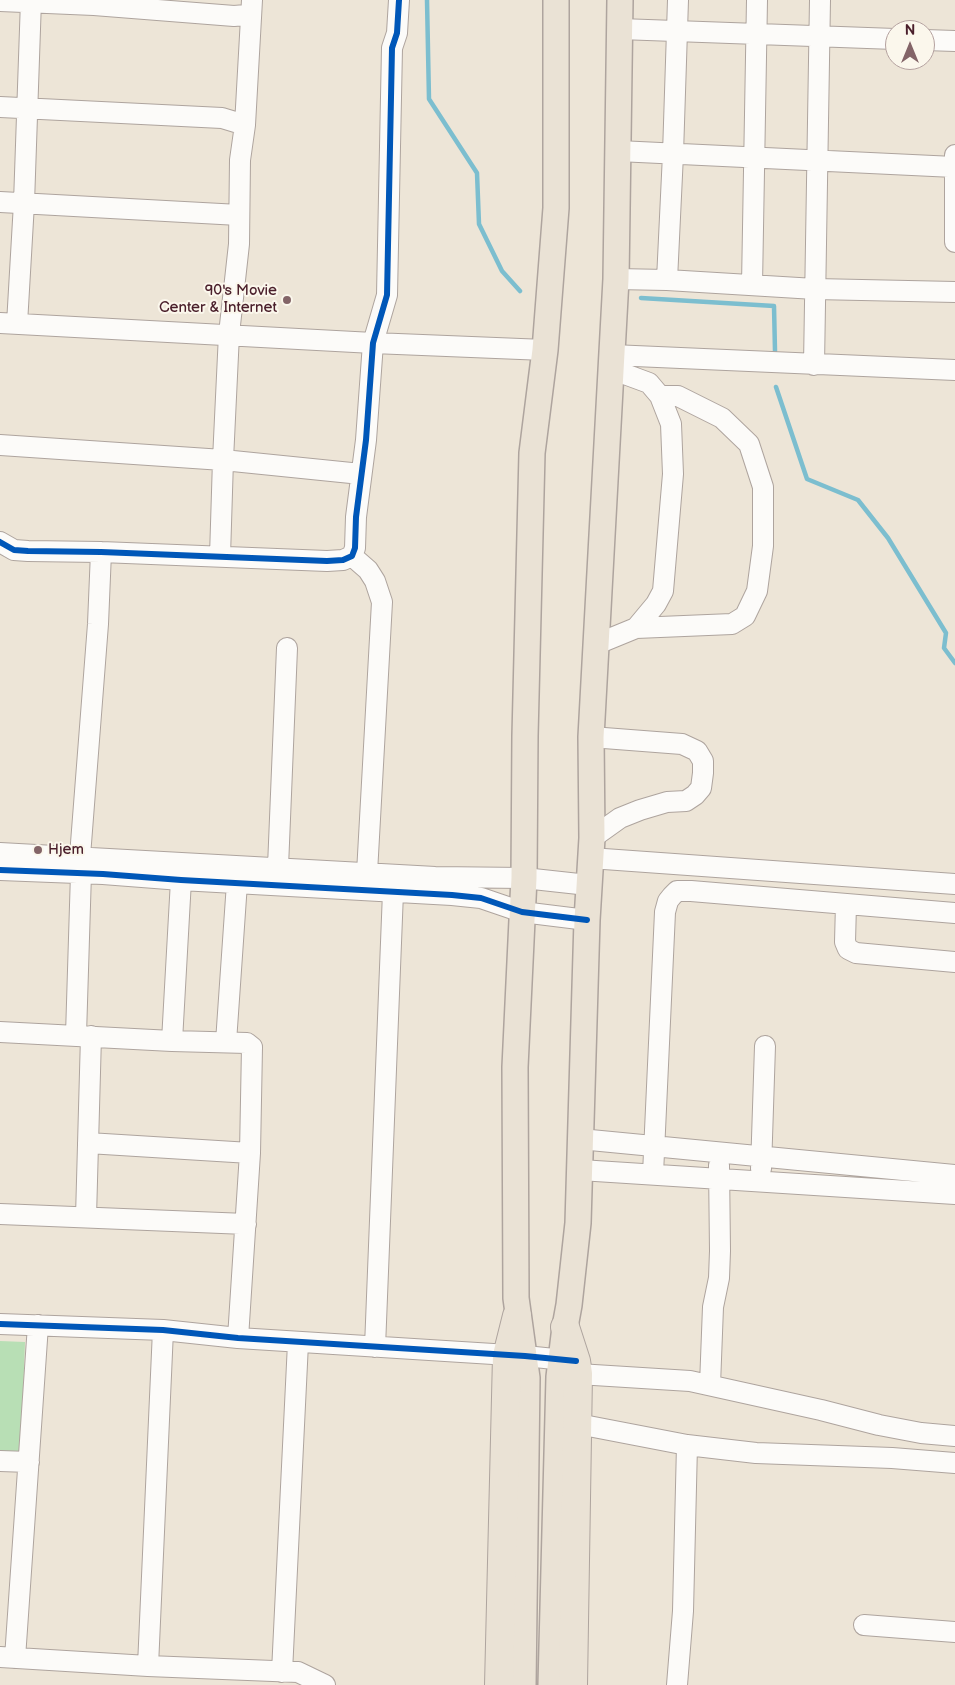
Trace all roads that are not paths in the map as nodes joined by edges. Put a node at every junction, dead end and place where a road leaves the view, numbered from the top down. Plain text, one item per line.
1 (0, 0) edge
2 (399, 0) edge
3 (556, 0) edge
4 (620, 0) edge
5 (678, 0) edge
6 (757, 0) edge
7 (820, 0) edge
8 (31, 1) edge
9 (252, 6) edge
10 (620, 29) junction
11 (677, 31) junction
12 (756, 34) junction
13 (819, 36) junction
14 (885, 39) edge
15 (935, 40) edge
16 (955, 41) edge
17 (0, 107) edge
18 (27, 109) junction
19 (245, 125) junction
20 (618, 151) junction
21 (673, 154) junction
22 (955, 155) edge
23 (755, 158) junction
24 (817, 162) junction
25 (954, 167) edge
26 (0, 202) edge
27 (24, 203) junction
28 (239, 215) junction
29 (955, 242) edge
30 (616, 279) junction
31 (667, 280) junction
32 (752, 285) junction
33 (816, 289) junction
34 (955, 292) edge
35 (9, 323) edge
36 (230, 334) junction
37 (374, 343) junction
38 (545, 350) junction
39 (611, 362) junction
40 (814, 365) junction
41 (955, 370) edge
42 (660, 396) junction
43 (0, 445) edge
44 (223, 460) junction
45 (361, 474) junction
46 (0, 542) edge
47 (101, 552) junction
48 (0, 553) edge
49 (220, 556) junction
50 (352, 556) junction
51 (636, 628) junction
52 (598, 644) junction
53 (287, 648) dead end
54 (591, 738) junction
55 (591, 848) junction
56 (0, 853) edge
57 (81, 864) junction
58 (278, 867) junction
59 (0, 870) edge
60 (367, 873) junction
61 (524, 878) junction
62 (181, 880) junction
63 (237, 882) junction
64 (955, 884) edge
65 (588, 885) junction
66 (393, 892) junction
67 (846, 904) junction
68 (522, 912) junction
69 (955, 913) edge
70 (587, 920) junction
71 (955, 962) edge
72 (0, 1032) edge
73 (84, 1035) junction
74 (172, 1041) junction
75 (226, 1042) junction
76 (765, 1046) dead end
77 (580, 1139) junction
78 (88, 1143) junction
79 (655, 1146) junction
80 (250, 1153) junction
81 (718, 1153) junction
82 (761, 1157) junction
83 (580, 1170) junction
84 (653, 1174) junction
85 (955, 1175) edge
86 (720, 1178) junction
87 (760, 1181) junction
88 (955, 1194) edge
89 (0, 1214) edge
90 (86, 1217) junction
91 (246, 1224) junction
92 (518, 1316) joint
93 (0, 1324) edge
94 (38, 1325) junction
95 (564, 1327) joint
96 (163, 1330) junction
97 (238, 1338) junction
98 (298, 1343) junction
99 (375, 1348) junction
100 (516, 1356) junction
101 (572, 1365) junction
102 (710, 1385) junction
103 (578, 1424) junction
104 (955, 1436) edge
105 (687, 1445) junction
106 (0, 1461) edge
107 (29, 1462) junction
108 (955, 1463) edge
109 (864, 1624) dead end
110 (955, 1632) edge
111 (8, 1657) edge
112 (148, 1666) junction
113 (282, 1672) junction
114 (326, 1685) edge
115 (500, 1685) edge
116 (523, 1685) edge
117 (550, 1685) edge
118 (572, 1685) edge
119 (677, 1685) edge

1 - 8 street
2 - 37 street
3 - 38 main road
4 - 10 main road
5 - 11 street
6 - 12 street
7 - 13 street
8 - 9 street
8 - 18 street
9 - 19 street
10 - 11 street
10 - 20 main road
11 - 12 street
11 - 21 street
12 - 13 street
12 - 23 street
13 - 14 street
13 - 24 street
15 - 16 street
17 - 18 street
18 - 19 street
18 - 27 street
19 - 28 street
20 - 21 street
20 - 30 main road
21 - 23 street
21 - 31 street
22 - 25 street
23 - 24 street
23 - 32 street
24 - 25 street
24 - 33 street
25 - 29 street
26 - 27 street
27 - 28 street
27 - 35 street
28 - 36 street
30 - 31 street
30 - 39 main road
31 - 32 street
32 - 33 street
33 - 34 street
33 - 40 street
35 - 36 street
36 - 37 street
36 - 44 street
37 - 38 street
37 - 45 street
38 - 61 main road
39 - 40 street
39 - 42 street
39 - 52 main road
40 - 41 street
42 - 51 street
42 - 51 street
43 - 44 street
44 - 45 street
44 - 49 street
45 - 50 street
46 - 47 street
46 - 48 street
47 - 49 street
47 - 57 street
49 - 50 street
50 - 60 street
51 - 52 street
52 - 54 main road
53 - 58 street
54 - 55 main road
54 - 55 street
55 - 64 street
55 - 65 main road
56 - 57 street
57 - 58 street
57 - 59 street
57 - 62 street
57 - 73 street
58 - 60 street
60 - 61 street
61 - 65 street
61 - 68 main road
62 - 63 street
62 - 74 street
63 - 66 street
63 - 75 street
65 - 70 main road
66 - 68 street
66 - 99 street
67 - 69 street
67 - 71 street
67 - 79 street
68 - 70 street
68 - 92 main road
70 - 77 main road
72 - 73 street
73 - 74 street
73 - 78 street
74 - 75 street
75 - 80 street
76 - 82 street
77 - 79 street
77 - 83 main road
78 - 80 street
78 - 90 street
79 - 81 street
79 - 84 street
80 - 91 street
81 - 82 street
81 - 86 street
82 - 85 street
82 - 87 street
83 - 84 street
83 - 95 main road
84 - 86 street
86 - 87 street
86 - 102 street
87 - 88 street
89 - 90 street
90 - 91 street
91 - 97 street
92 - 100 highway
93 - 94 street
94 - 96 street
94 - 107 street
95 - 101 highway
96 - 97 street
96 - 112 street
97 - 98 street
98 - 99 street
98 - 113 street
99 - 100 street
100 - 101 street
100 - 115 highway
100 - 116 main road
101 - 102 street
101 - 103 highway
101 - 117 main road
102 - 104 street
103 - 105 street
103 - 118 highway
105 - 108 street
105 - 119 street
106 - 107 street
107 - 111 street
109 - 110 street
111 - 112 street
112 - 113 street
113 - 114 street

